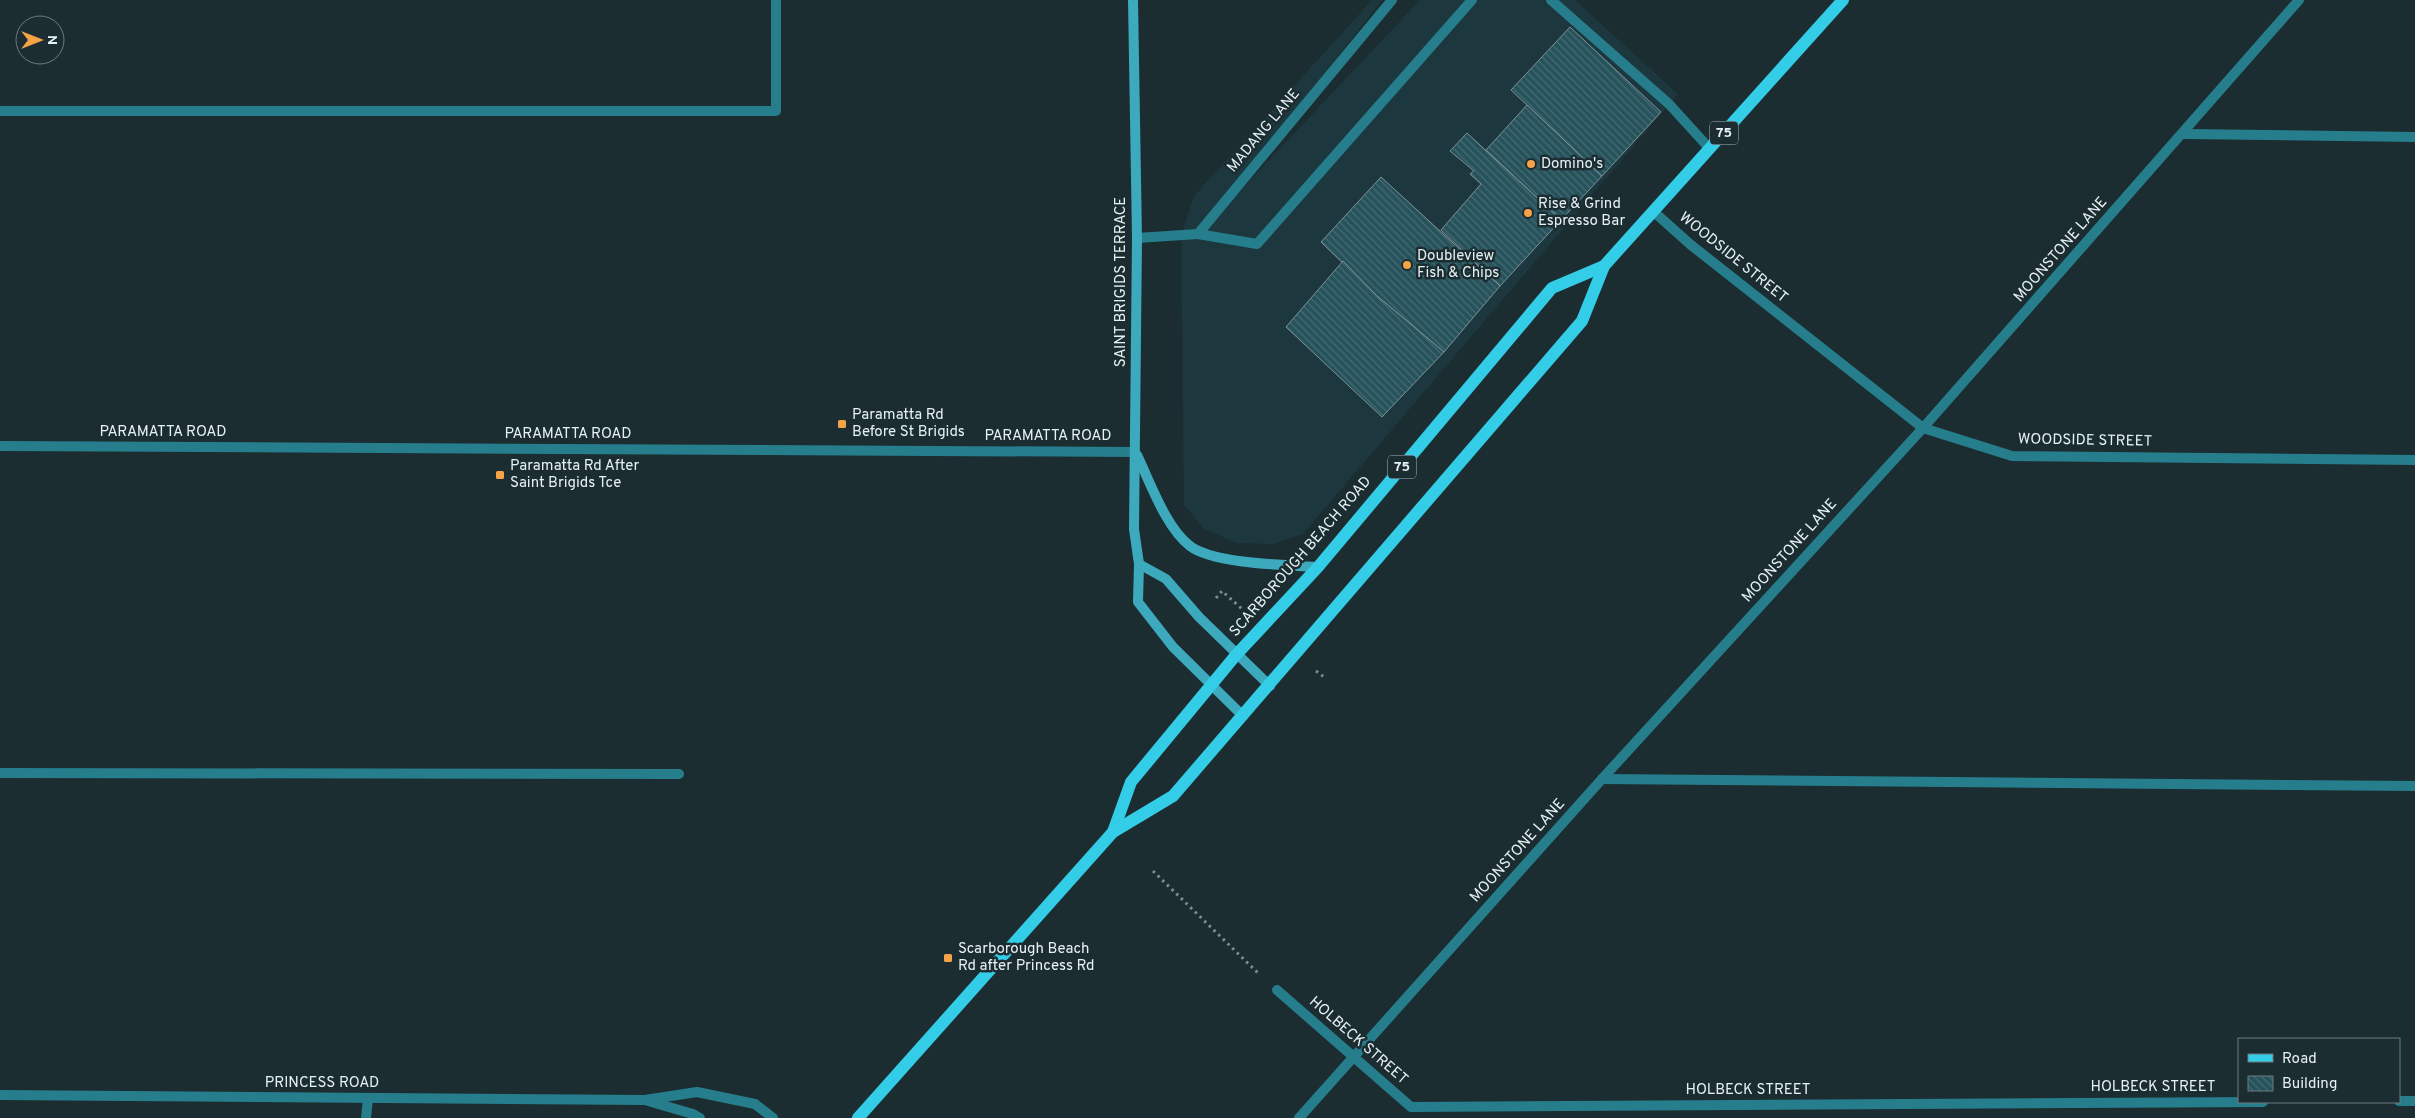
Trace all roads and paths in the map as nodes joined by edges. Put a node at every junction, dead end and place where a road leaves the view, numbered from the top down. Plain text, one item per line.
1 (776, 0) edge
2 (1134, 0) edge
3 (1392, 0) edge
4 (1472, 0) edge
5 (1551, 0) edge
6 (1843, 0) edge
7 (2298, 0) edge
8 (0, 111) edge
9 (2183, 134) junction
10 (2415, 137) edge
11 (1710, 149) junction
12 (1654, 212) junction
13 (1198, 234) junction
14 (1137, 238) junction
15 (1604, 266) junction
16 (1923, 428) junction
17 (0, 446) edge
18 (1135, 452) junction
19 (2415, 460) edge
20 (1139, 564) junction
21 (1318, 567) junction
22 (1236, 654) junction
23 (1210, 685) junction
24 (1270, 686) junction
25 (1243, 716) junction
26 (0, 773) edge
27 (679, 774) dead end
28 (1602, 779) junction
29 (2415, 786) edge
30 (1113, 832) junction
31 (1153, 871) dead end
32 (1277, 990) joint
33 (1353, 1056) junction
34 (0, 1095) edge
35 (368, 1098) junction
36 (644, 1100) junction
37 (2400, 1101) edge
38 (2415, 1101) edge
39 (2238, 1102) edge
40 (366, 1118) edge
41 (700, 1118) edge
42 (773, 1118) edge
43 (858, 1118) edge
44 (1299, 1118) edge

1 - 8 street
2 - 14 street, SAINT BRIGIDS TERRACE
3 - 13 street, MADANG LANE
4 - 13 street
5 - 11 street
6 - 11 main road, SCARBOROUGH BEACH ROAD / 75
7 - 9 street, MOONSTONE LANE
9 - 10 street
9 - 16 street, MOONSTONE LANE
11 - 12 main road, SCARBOROUGH BEACH ROAD / 75
12 - 15 main road, SCARBOROUGH BEACH ROAD / 75
12 - 16 street, WOODSIDE STREET
13 - 14 street
14 - 18 street, SAINT BRIGIDS TERRACE
15 - 21 main road, SCARBOROUGH BEACH ROAD / 75
15 - 24 main road, SCARBOROUGH BEACH ROAD / 75
16 - 19 street, WOODSIDE STREET
16 - 28 street, MOONSTONE LANE
17 - 18 street, PARAMATTA ROAD
18 - 20 street, SAINT BRIGIDS TERRACE
18 - 21 street
20 - 22 street
20 - 23 street, SAINT BRIGIDS TERRACE
21 - 22 main road, SCARBOROUGH BEACH ROAD / 75
22 - 23 main road, SCARBOROUGH BEACH ROAD / 75
22 - 24 street
23 - 25 street, SAINT BRIGIDS TERRACE
23 - 30 main road, SCARBOROUGH BEACH ROAD / 75
24 - 25 main road, SCARBOROUGH BEACH ROAD / 75
25 - 30 main road, SCARBOROUGH BEACH ROAD / 75
26 - 27 street
28 - 29 street
28 - 33 street, MOONSTONE LANE
30 - 43 main road, SCARBOROUGH BEACH ROAD / 75
31 - 32 path
32 - 33 street, HOLBECK STREET
33 - 39 street, HOLBECK STREET
33 - 44 street, MOONSTONE LANE
34 - 35 street, PRINCESS ROAD
35 - 36 street, PRINCESS ROAD
35 - 40 street
36 - 41 street, PRINCESS ROAD
36 - 42 street, PRINCESS ROAD
37 - 38 street

